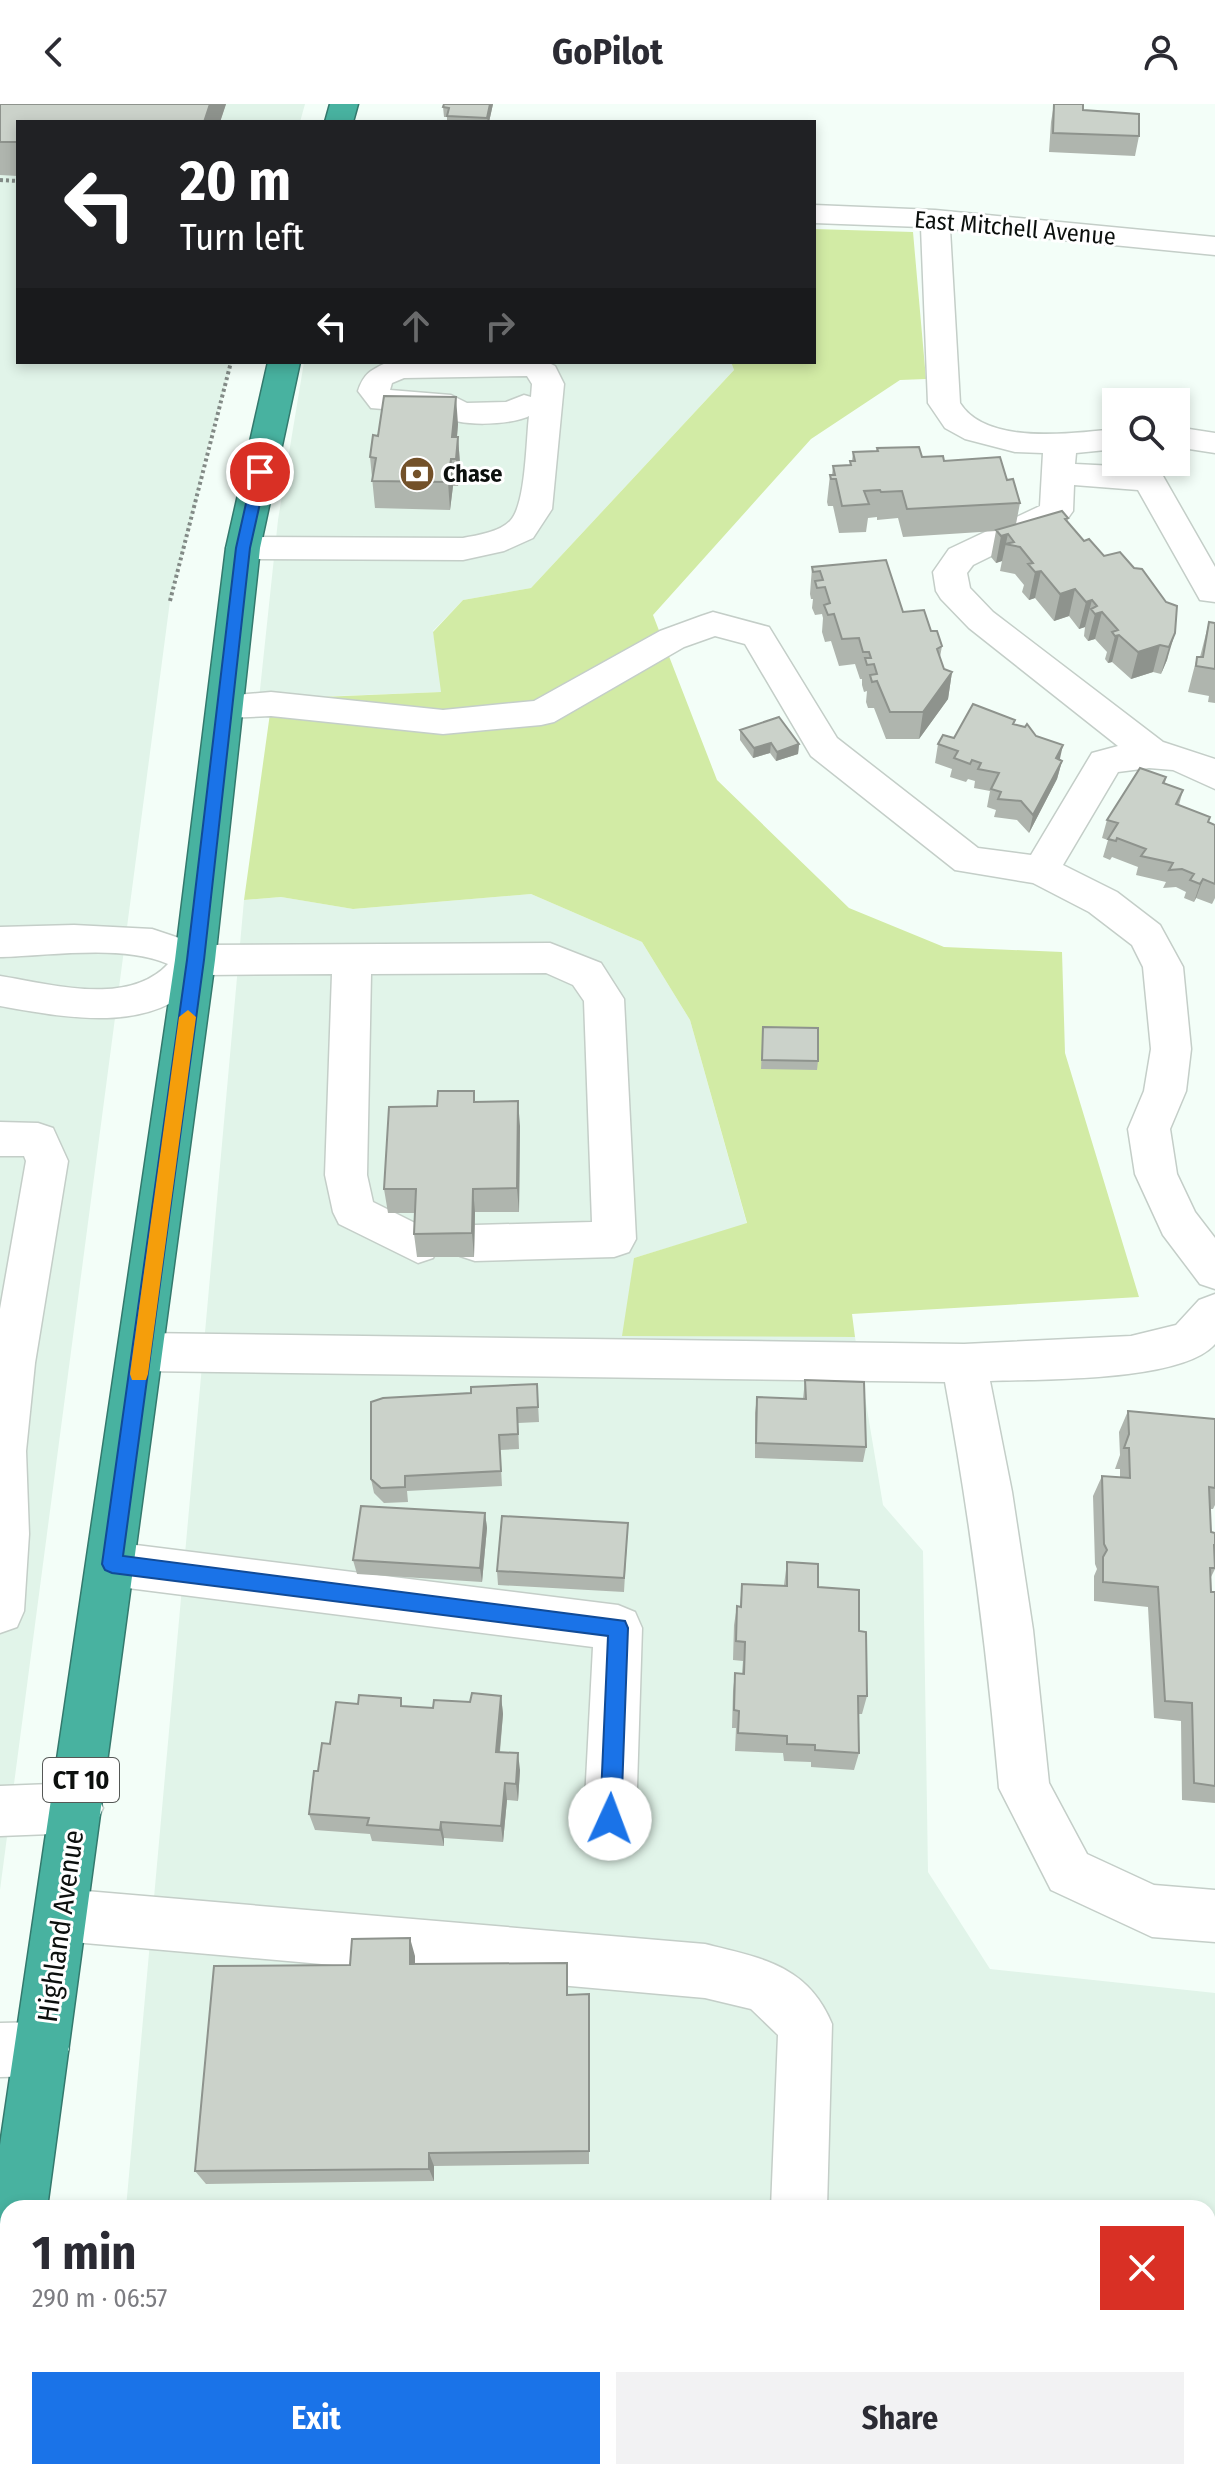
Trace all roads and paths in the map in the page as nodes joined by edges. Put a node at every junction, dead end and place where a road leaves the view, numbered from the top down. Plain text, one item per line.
1 (816, 214) edge
2 (935, 219) junction
3 (1215, 246) edge
4 (230, 364) edge
5 (284, 364) edge
6 (535, 405) junction
7 (1190, 439) edge
8 (1215, 443) edge
9 (1102, 444) edge
10 (1059, 459) junction
11 (243, 548) junction
12 (1212, 592) dead end
13 (170, 601) dead end
14 (225, 706) junction
15 (1153, 754) junction
16 (1215, 776) edge
17 (1041, 870) junction
18 (0, 942) edge
19 (352, 959) junction
20 (195, 960) junction
21 (0, 991) edge
22 (0, 1139) edge
23 (475, 1243) edge
24 (418, 1245) edge
25 (1215, 1271) edge
26 (1215, 1313) edge
27 (142, 1352) junction
28 (964, 1363) junction
29 (112, 1564) junction
30 (0, 1611) edge
31 (77, 1808) junction
32 (0, 1811) edge
33 (610, 1819) dead end
34 (62, 1915) junction
35 (1215, 1916) edge
36 (21, 2050) edge
37 (19, 2200) edge
38 (799, 2200) edge

1 - 2 street, East Mitchell Avenue
2 - 3 street, East Mitchell Avenue
2 - 10 street
4 - 13 path
5 - 11 highway, Highland Avenue / CT 10
6 - 6 street
6 - 11 street
7 - 8 street
9 - 10 street
10 - 12 street
10 - 15 street
11 - 14 highway, Highland Avenue / CT 10
14 - 17 street
14 - 20 highway, Highland Avenue / CT 10
15 - 16 street
15 - 17 street
17 - 25 street
18 - 20 street
19 - 20 street
19 - 23 street
19 - 24 street
20 - 21 street
20 - 27 highway, Highland Avenue / CT 10
22 - 30 street
26 - 28 street
27 - 28 street
27 - 29 highway, Highland Avenue / CT 10
28 - 35 street
29 - 31 highway, Highland Avenue / CT 10
29 - 33 street
31 - 32 street
31 - 34 highway, Highland Avenue / CT 10
34 - 36 highway, Highland Avenue / CT 10
34 - 38 street
36 - 37 highway, Highland Avenue / CT 10

